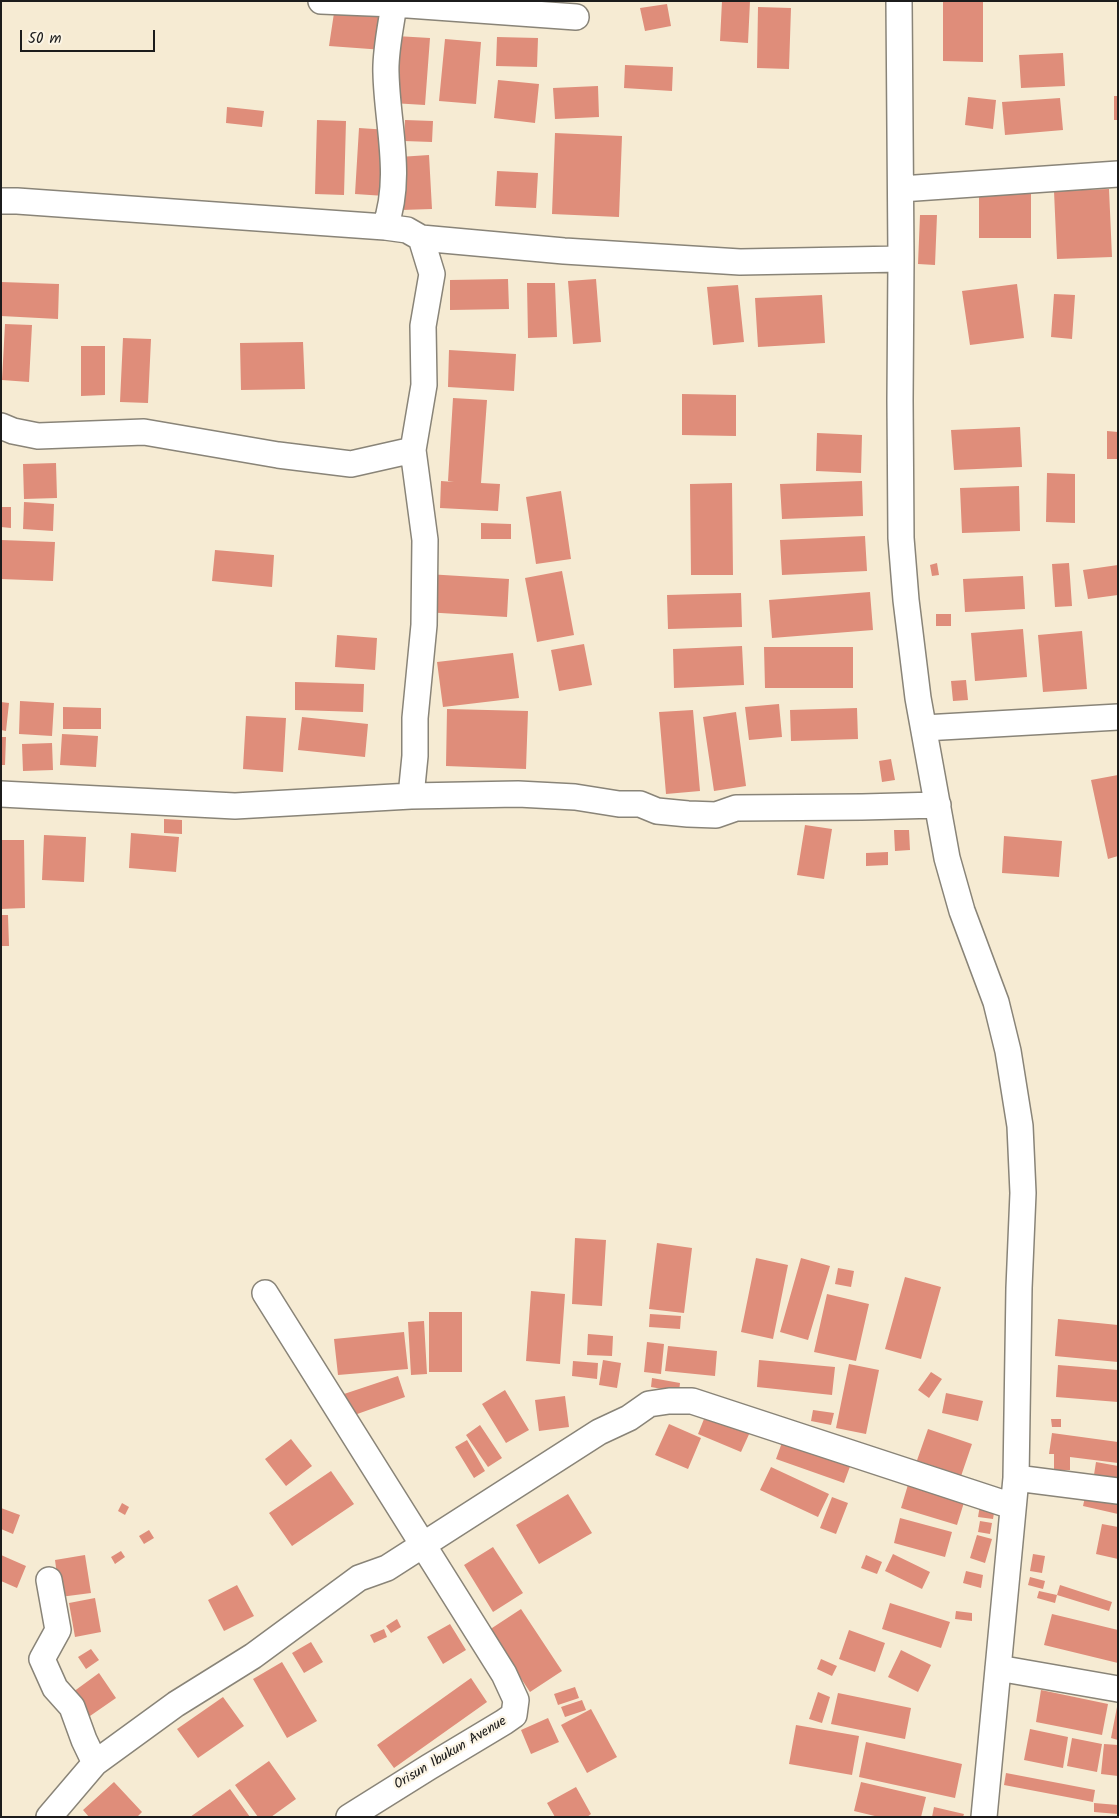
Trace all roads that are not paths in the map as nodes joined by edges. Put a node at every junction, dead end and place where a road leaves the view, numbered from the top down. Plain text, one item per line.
1 (321, 1) edge
2 (899, 1) edge
3 (394, 4) junction
4 (576, 17) dead end
5 (1118, 174) edge
6 (900, 189) junction
7 (1, 201) edge
8 (385, 227) junction
9 (421, 238) junction
10 (901, 260) junction
11 (1, 426) edge
12 (413, 450) junction
13 (1118, 717) edge
14 (924, 728) junction
15 (1, 794) edge
16 (411, 796) junction
17 (938, 805) junction
18 (265, 1293) dead end
19 (1016, 1478) junction
20 (1118, 1491) edge
21 (1012, 1506) junction
22 (424, 1545) junction
23 (50, 1580) dead end
24 (998, 1668) junction
25 (1118, 1689) edge
26 (95, 1763) junction
27 (49, 1817) edge
28 (349, 1817) edge
29 (984, 1817) edge

1 - 3 street
2 - 6 street
3 - 4 street
3 - 8 street
5 - 6 street
6 - 10 street
7 - 8 street
8 - 9 street
9 - 10 street
9 - 12 street
10 - 14 street
11 - 12 street
12 - 16 street
13 - 14 street
14 - 17 street
15 - 16 street
16 - 17 street
17 - 19 street
18 - 22 street
19 - 20 street
19 - 21 street
21 - 22 street
21 - 24 street
22 - 26 street
22 - 28 street, Orisun Ibukun Avenue
23 - 26 street
24 - 25 street
24 - 29 street
26 - 27 street

